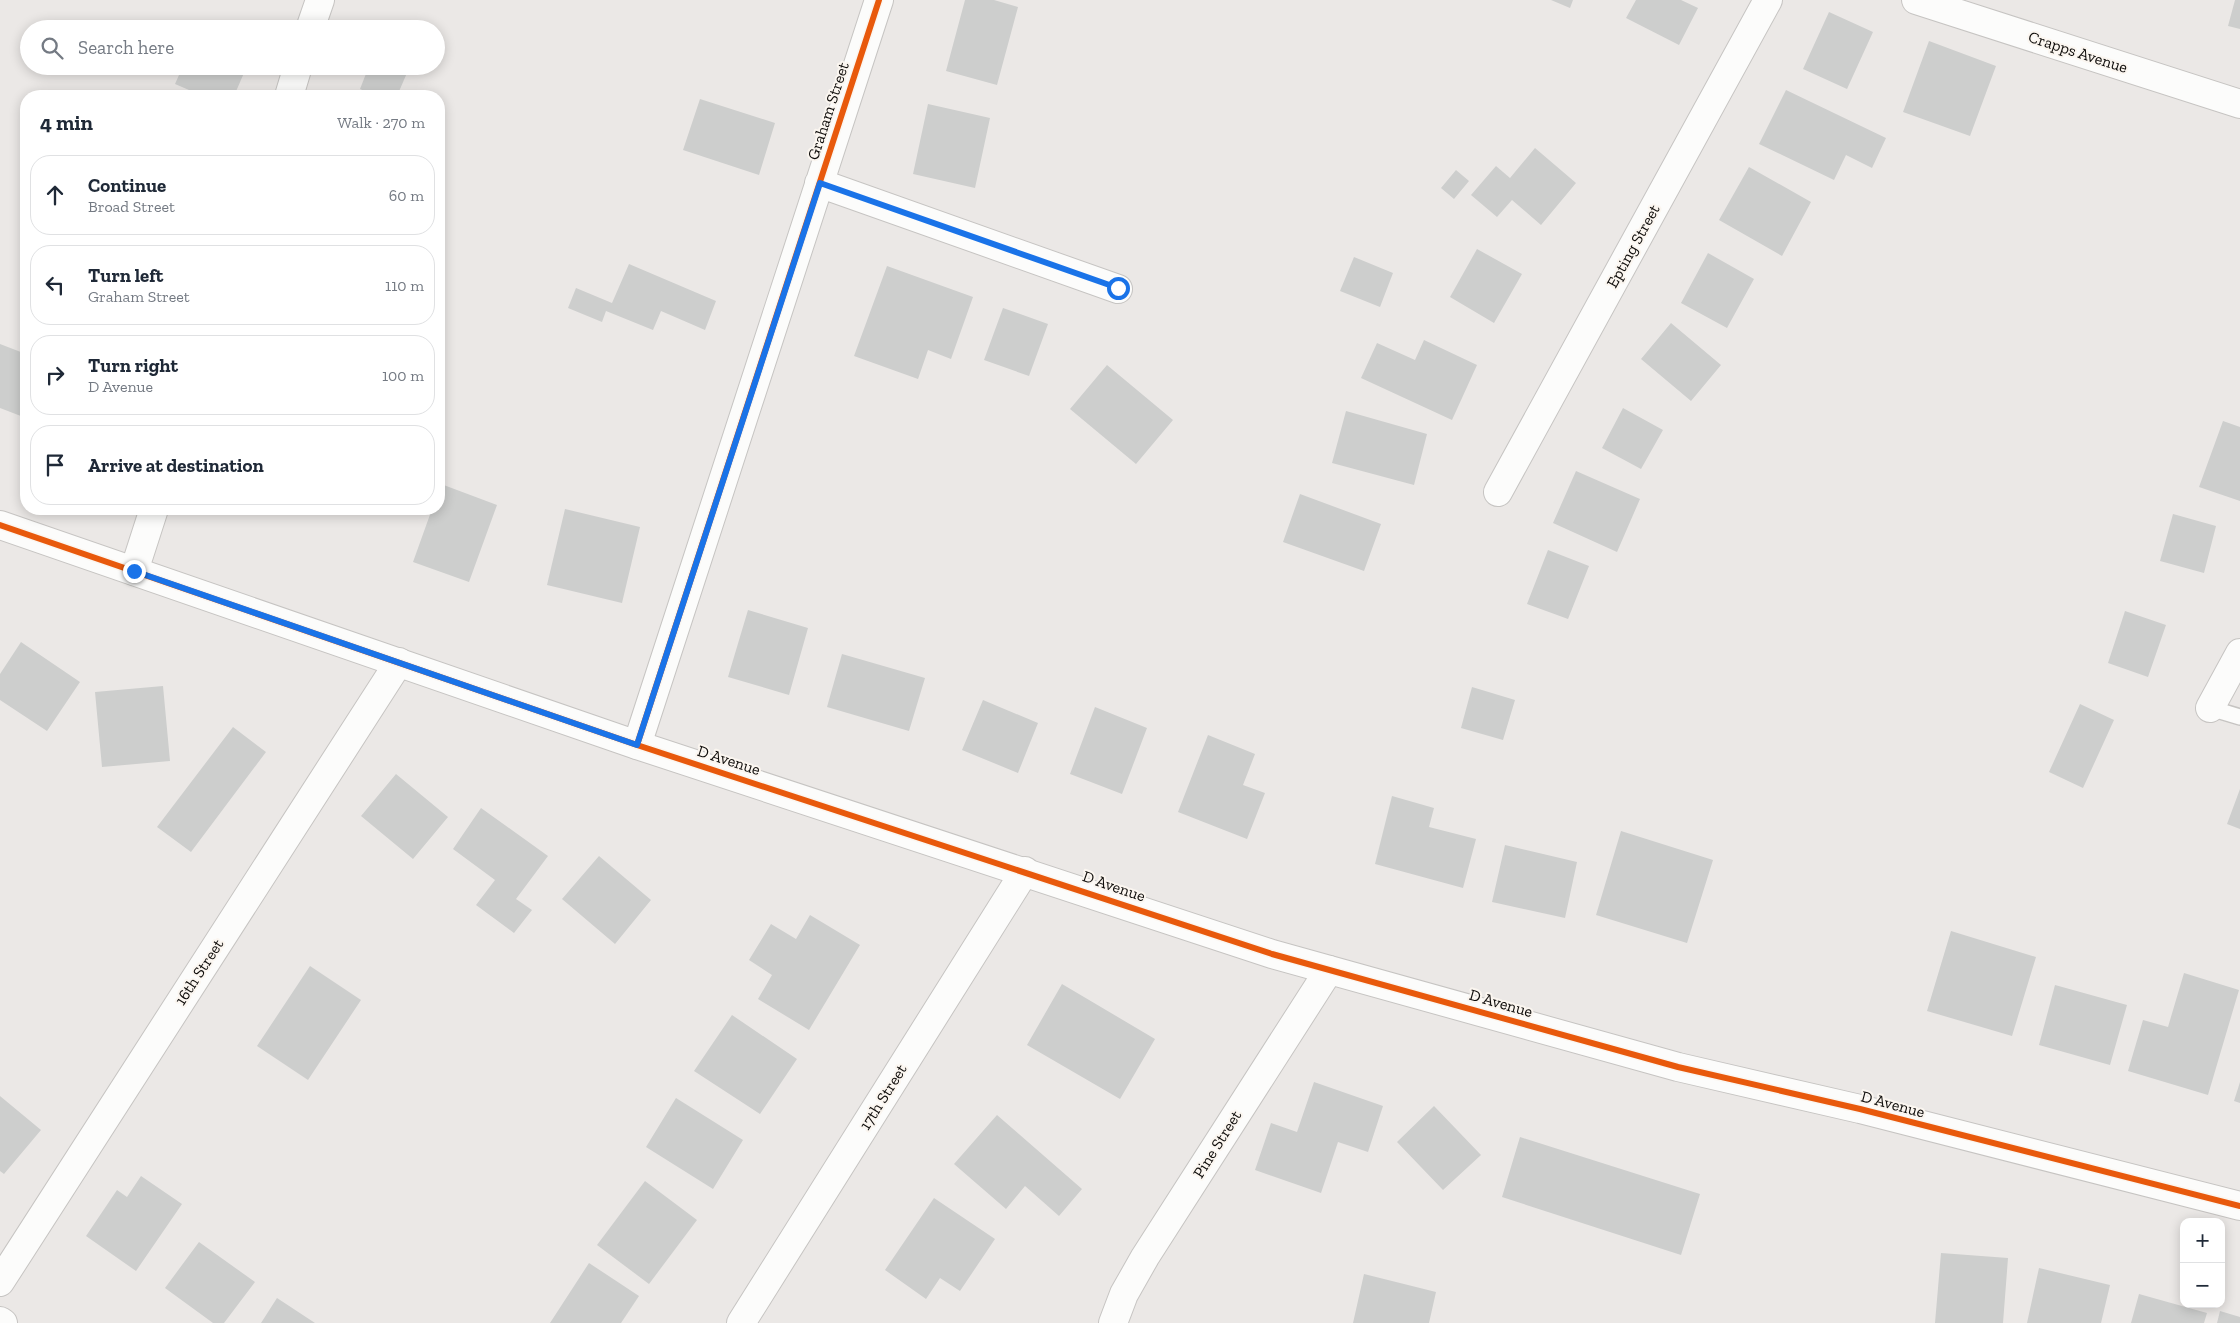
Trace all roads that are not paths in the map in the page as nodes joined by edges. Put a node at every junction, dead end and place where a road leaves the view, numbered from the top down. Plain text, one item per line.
1 (320, 0) edge
2 (879, 0) edge
3 (1768, 0) edge
4 (1916, 0) edge
5 (313, 20) edge
6 (295, 75) edge
7 (290, 90) edge
8 (2240, 104) edge
9 (820, 183) junction
10 (1118, 288) dead end
11 (1498, 492) dead end
12 (152, 515) edge
13 (0, 524) edge
14 (134, 571) junction
15 (2240, 653) edge
16 (399, 662) junction
17 (2210, 708) joint
18 (2240, 717) edge
19 (637, 745) junction
20 (1025, 871) junction
21 (1328, 970) junction
22 (2240, 1206) edge
23 (0, 1282) edge
24 (741, 1323) edge
25 (1113, 1323) edge

1 - 5 street
2 - 9 street, Graham Street
3 - 11 street, Epting Street
4 - 8 street, Crapps Avenue
6 - 7 street
9 - 10 street
9 - 19 street, Graham Street
12 - 14 street
13 - 14 street, D Avenue
14 - 16 street, D Avenue
15 - 17 street
16 - 19 street, D Avenue
16 - 23 street, 16th Street
17 - 18 lane
19 - 20 street, D Avenue
20 - 21 street, D Avenue
20 - 24 street, 17th Street
21 - 22 street, D Avenue
21 - 25 street, Pine Street

